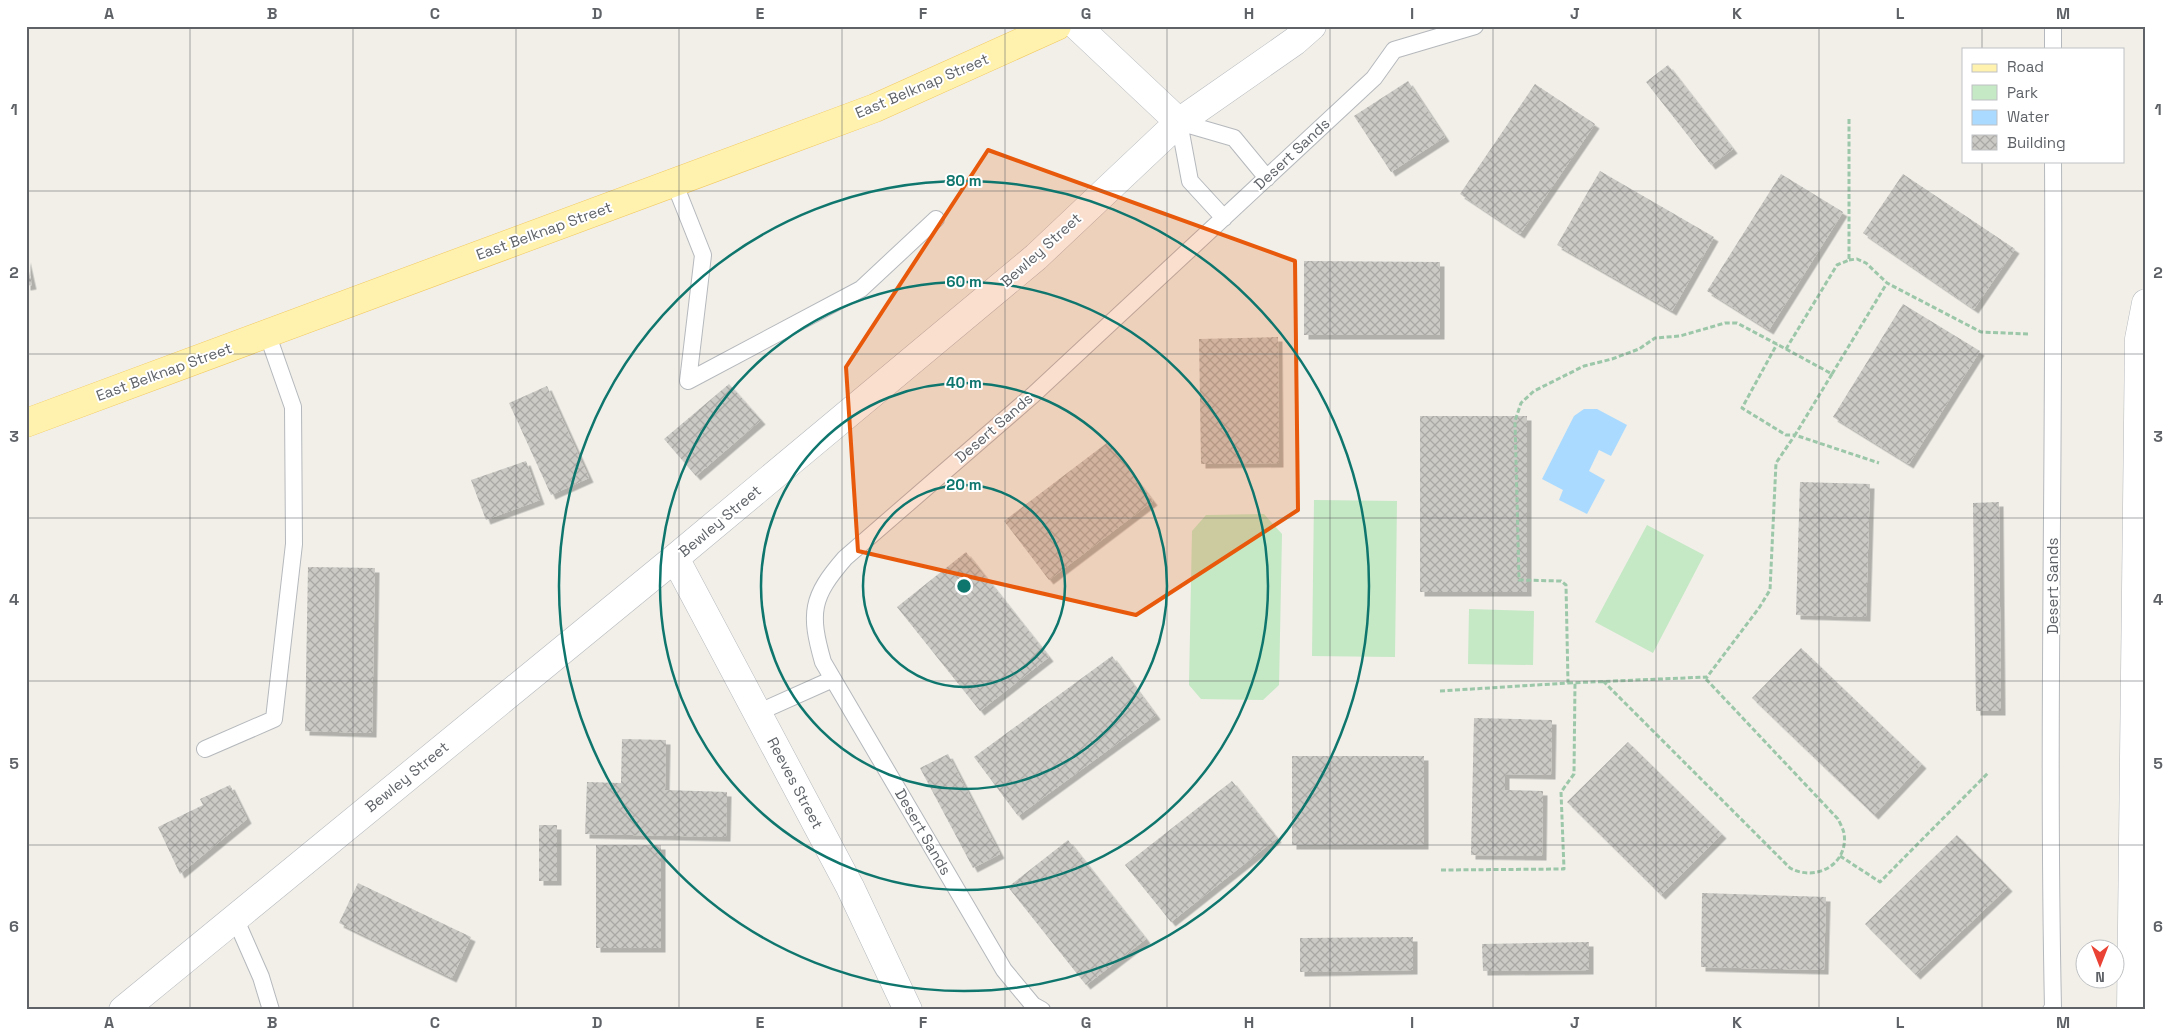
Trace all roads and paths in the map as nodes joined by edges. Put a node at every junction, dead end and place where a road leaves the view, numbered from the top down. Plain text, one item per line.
1 (1057, 26) edge
2 (1078, 26) edge
3 (1312, 26) edge
4 (1474, 26) edge
5 (2053, 26) edge
6 (2053, 48) edge
7 (1849, 118) dead end
8 (1179, 122) junction
9 (2054, 162) edge
10 (1267, 178) junction
11 (674, 182) junction
12 (1224, 218) junction
13 (936, 219) dead end
14 (1849, 260) junction
15 (1887, 283) junction
16 (2146, 303) edge
17 (267, 334) junction
18 (2055, 335) junction
19 (1776, 344) junction
20 (1786, 349) junction
21 (1832, 374) junction
22 (26, 423) edge
23 (1794, 435) junction
24 (1878, 463) dead end
25 (675, 558) junction
26 (1704, 678) junction
27 (833, 679) junction
28 (1603, 681) junction
29 (1568, 682) junction
30 (1575, 682) junction
31 (1440, 691) dead end
32 (758, 713) junction
33 (205, 749) dead end
34 (1988, 773) dead end
35 (1840, 856) junction
36 (1441, 870) dead end
37 (235, 918) junction
38 (123, 1010) edge
39 (271, 1010) edge
40 (908, 1010) edge
41 (1042, 1010) edge
42 (2051, 1010) edge
43 (2131, 1010) edge

1 - 11 main road, East Belknap Street
2 - 8 street
3 - 8 street, Bewley Street
4 - 10 lane, Desert Sands
5 - 6 lane
7 - 14 path
8 - 10 lane
8 - 12 lane
8 - 25 street, Bewley Street
9 - 18 lane, Desert Sands
10 - 12 lane, Desert Sands
11 - 13 lane
11 - 17 main road, East Belknap Street
12 - 27 lane, Desert Sands
14 - 15 path
14 - 20 path
15 - 18 path
15 - 21 path
16 - 43 street
17 - 22 main road, East Belknap Street
17 - 33 lane
18 - 42 lane, Desert Sands
19 - 20 path
19 - 23 path
19 - 29 path
20 - 21 path
21 - 23 path
23 - 24 path
23 - 26 path
25 - 32 street, Reeves Street
25 - 37 street, Bewley Street
26 - 28 path
26 - 35 path
27 - 32 lane
27 - 41 lane, Desert Sands
28 - 30 path
28 - 35 path
29 - 30 path
29 - 31 path
30 - 36 path
32 - 40 street, Reeves Street
34 - 35 path
37 - 38 street, Bewley Street
37 - 39 lane

